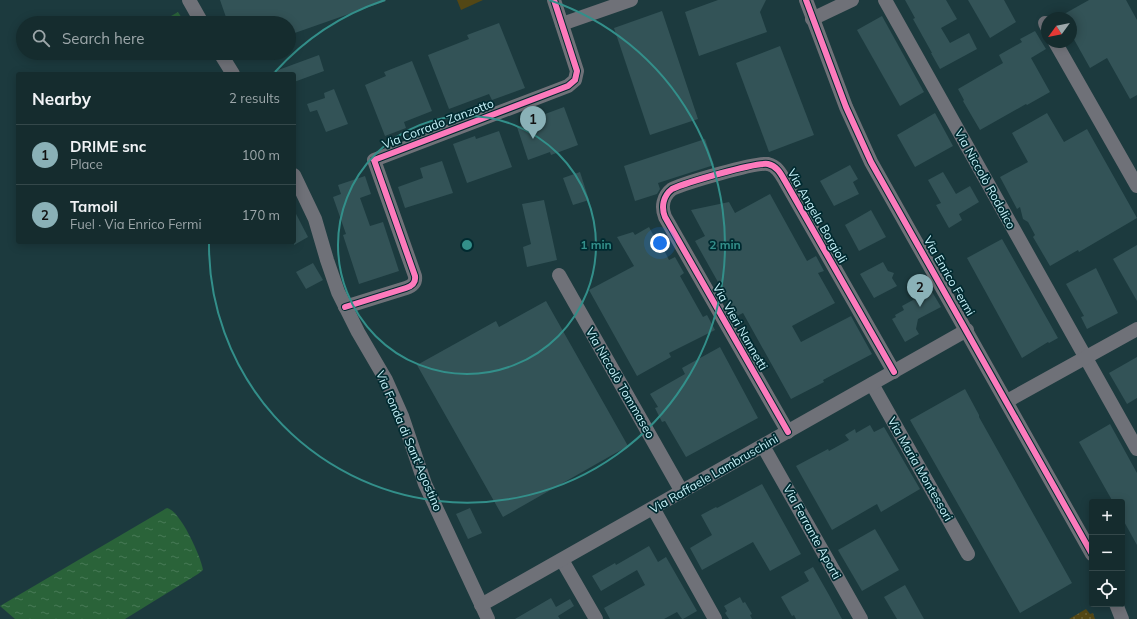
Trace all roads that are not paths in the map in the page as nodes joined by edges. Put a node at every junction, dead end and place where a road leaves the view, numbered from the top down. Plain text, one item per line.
1 (189, 0) edge
2 (554, 0) edge
3 (631, 0) edge
4 (806, 0) edge
5 (852, 0) edge
6 (884, 0) edge
7 (198, 16) edge
8 (812, 19) junction
9 (562, 24) junction
10 (1058, 48) edge
11 (224, 60) edge
12 (232, 72) edge
13 (296, 179) edge
14 (1137, 186) edge
15 (674, 234) joint
16 (559, 275) dead end
17 (345, 307) junction
18 (1137, 329) edge
19 (967, 330) junction
20 (1085, 358) junction
21 (894, 372) junction
22 (872, 384) junction
23 (1007, 401) junction
24 (788, 432) junction
25 (763, 446) junction
26 (1137, 450) edge
27 (682, 492) junction
28 (652, 508) junction
29 (1089, 549) edge
30 (968, 554) dead end
31 (562, 560) junction
32 (481, 605) junction
33 (1117, 607) edge
34 (488, 619) edge
35 (596, 619) edge
36 (715, 619) edge
37 (861, 619) edge
38 (1122, 619) edge

1 - 7 street
2 - 9 street, Via Corrado Zanzotto
3 - 9 street
4 - 8 street, Via Enrico Fermi
5 - 8 street
6 - 20 street, Via Niccolò Rodolico
8 - 19 street, Via Enrico Fermi
9 - 17 street, Via Corrado Zanzotto
10 - 14 street
11 - 12 street
13 - 17 street, Via Fonda di Sant'Agostino
15 - 21 street, Via Angela Borgioli
15 - 24 street, Via Vieri Nannetti
16 - 27 street, Via Niccolò Tommaseo
17 - 32 street, Via Fonda di Sant'Agostino
18 - 20 street
19 - 21 street, Via Raffaele Lambruschini
19 - 23 street, Via Enrico Fermi
20 - 23 street
20 - 26 street, Via Niccolò Rodolico
21 - 22 street, Via Raffaele Lambruschini
22 - 24 street, Via Raffaele Lambruschini
22 - 30 street, Via Maria Montessori
23 - 29 street, Via Enrico Fermi
24 - 25 street, Via Raffaele Lambruschini
25 - 27 street, Via Raffaele Lambruschini
25 - 37 street, Via Ferrante Aporti
27 - 28 street, Via Raffaele Lambruschini
28 - 31 street, Via Raffaele Lambruschini
28 - 36 street
31 - 32 street, Via Raffaele Lambruschini
31 - 35 street
32 - 34 street, Via Fonda di Sant'Agostino
33 - 38 street

